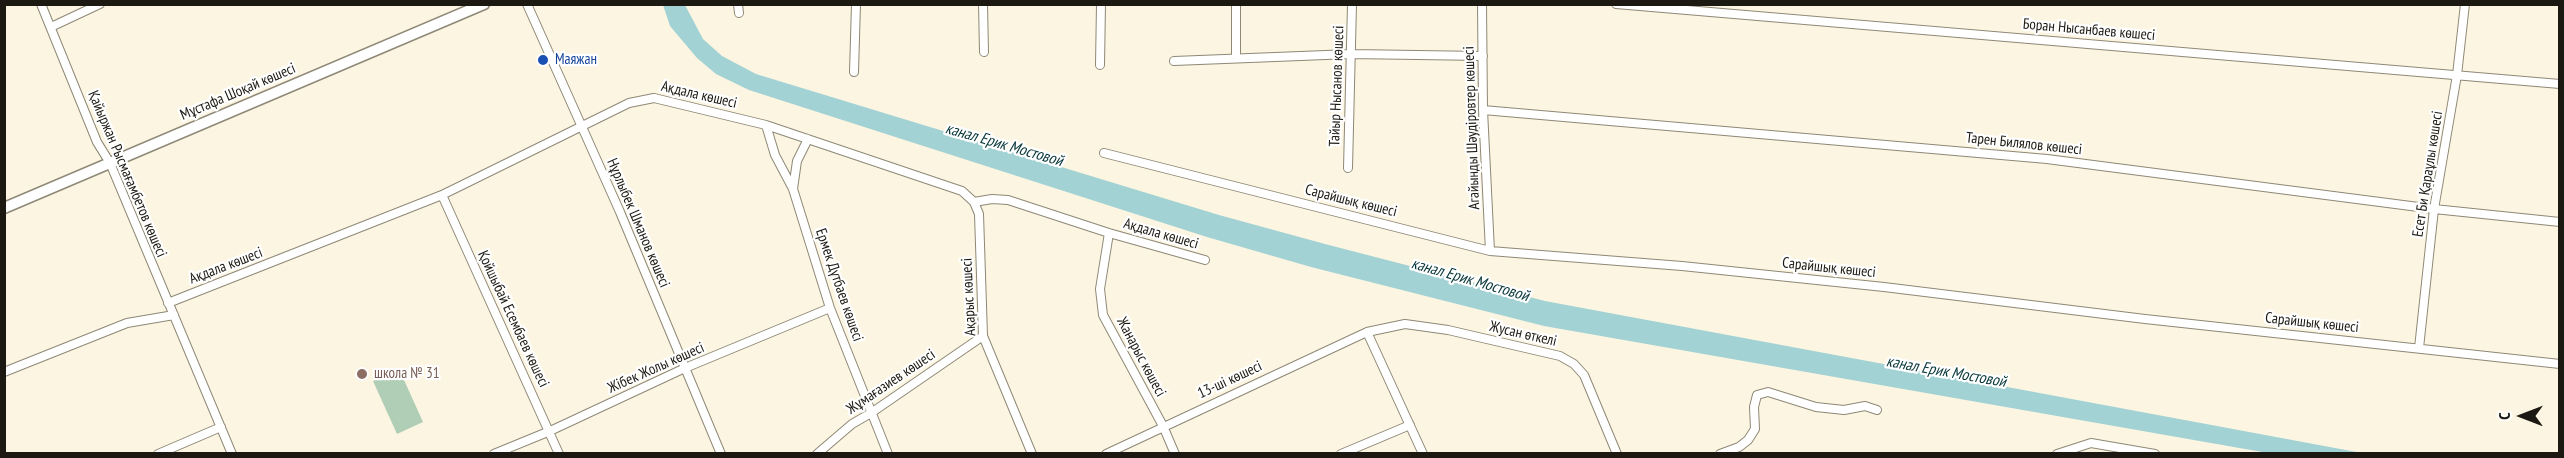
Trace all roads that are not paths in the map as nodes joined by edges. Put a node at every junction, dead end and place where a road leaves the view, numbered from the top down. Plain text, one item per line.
1 (41, 4) edge
2 (100, 4) edge
3 (484, 4) edge
4 (527, 4) edge
5 (856, 4) edge
6 (983, 4) edge
7 (1101, 4) edge
8 (1236, 4) edge
9 (1352, 4) edge
10 (1482, 4) edge
11 (1616, 4) edge
12 (2465, 4) edge
13 (51, 27) junction
14 (984, 52) dead end
15 (1351, 54) junction
16 (1483, 56) junction
17 (1236, 57) junction
18 (1174, 61) dead end
19 (1100, 65) dead end
20 (855, 72) dead end
21 (2457, 75) junction
22 (2559, 84) edge
23 (1484, 110) junction
24 (766, 125) junction
25 (582, 128) junction
26 (808, 139) junction
27 (1104, 153) dead end
28 (110, 163) junction
29 (1348, 168) dead end
30 (793, 189) junction
31 (442, 195) junction
32 (974, 202) junction
33 (4, 208) edge
34 (2434, 208) junction
35 (2559, 222) edge
36 (1109, 233) junction
37 (1490, 251) junction
38 (1205, 260) dead end
39 (168, 303) junction
40 (830, 308) junction
41 (174, 315) junction
42 (1366, 332) junction
43 (983, 336) junction
44 (2419, 348) junction
45 (2559, 364) edge
46 (685, 368) junction
47 (4, 372) edge
48 (1877, 410) dead end
49 (871, 413) junction
50 (1410, 425) junction
51 (1163, 426) junction
52 (221, 427) junction
53 (550, 431) junction
54 (158, 453) edge
55 (232, 453) edge
56 (494, 453) edge
57 (559, 453) edge
58 (721, 453) edge
59 (817, 453) edge
60 (888, 453) edge
61 (1032, 453) edge
62 (1106, 453) edge
63 (1175, 453) edge
64 (1341, 453) edge
65 (1423, 453) edge
66 (1617, 453) edge
67 (1720, 453) edge
68 (2057, 453) edge
69 (2155, 453) edge

1 - 13 street, Қайыржан Рысмағамбетов көшесі
2 - 13 street
3 - 28 main road, Мұстафа Шоқай көшесi
4 - 25 street, Нұрлыбек Шманов көшесі
5 - 20 street
6 - 14 street
7 - 19 street
8 - 17 street
9 - 15 street, Тайыр Нысанов көшесi
10 - 16 street, Агайынды Шәудіровтер көшесi
11 - 21 street, Боран Нысанбаев көшесі
12 - 21 street, Есет Би Қараұлы көшесі
13 - 28 street, Қайыржан Рысмағамбетов көшесі
15 - 16 street
15 - 17 street
15 - 29 street, Тайыр Нысанов көшесi
16 - 23 street, Агайынды Шәудіровтер көшесi
17 - 18 street
21 - 22 street, Боран Нысанбаев көшесі
21 - 34 street, Есет Би Қараұлы көшесі
23 - 34 street, Тарен Билялов көшесі
23 - 37 street, Агайынды Шәудіровтер көшесi
24 - 25 street, Ақдала көшесі
24 - 26 street, Ақдала көшесі
24 - 30 street, Ермек Дүтбаев көшесi
25 - 31 street, Ақдала көшесі
25 - 46 street, Нұрлыбек Шманов көшесі
26 - 30 street
26 - 32 street, Ақдала көшесі
27 - 37 street, Сарайшық көшесі
28 - 33 main road, Мұстафа Шоқай көшесi
28 - 39 street, Қайыржан Рысмағамбетов көшесі
30 - 40 street, Ермек Дүтбаев көшесi
31 - 39 street, Ақдала көшесі
31 - 53 street, Қойшыбай Есембаев көшесі
32 - 36 street, Ақдала көшесі
32 - 43 street, Ақарыс көшесi
34 - 35 street, Тарен Билялов көшесі
34 - 44 street, Есет Би Қараұлы көшесі
36 - 38 street, Ақдала көшесі
36 - 51 street, Жанарыс көшесі
37 - 44 street, Сарайшық көшесі
39 - 41 street, Қайыржан Рысмағамбетов көшесі
40 - 46 street, Жібек Жолы көшесі
40 - 49 street, Ермек Дүтбаев көшесi
41 - 47 street
41 - 52 street, Қайыржан Рысмағамбетов көшесі
42 - 50 street
42 - 51 street, 13-ші көшесi
42 - 66 street, Жусан өткелі
43 - 49 street, Жұмағазиев көшесі
43 - 61 street, Ақарыс көшесi
44 - 45 street, Сарайшық көшесі
46 - 53 street, Жібек Жолы көшесі
46 - 58 street, Нұрлыбек Шманов көшесі
48 - 67 street
49 - 59 street, Жұмағазиев көшесі
49 - 60 street, Ермек Дүтбаев көшесi
50 - 64 street
50 - 65 street
51 - 62 street, 13-ші көшесi
51 - 63 street, Жанарыс көшесі
52 - 54 street
52 - 55 street, Қайыржан Рысмағамбетов көшесі
53 - 56 street, Жібек Жолы көшесі
53 - 57 street, Қойшыбай Есембаев көшесі
68 - 69 street

